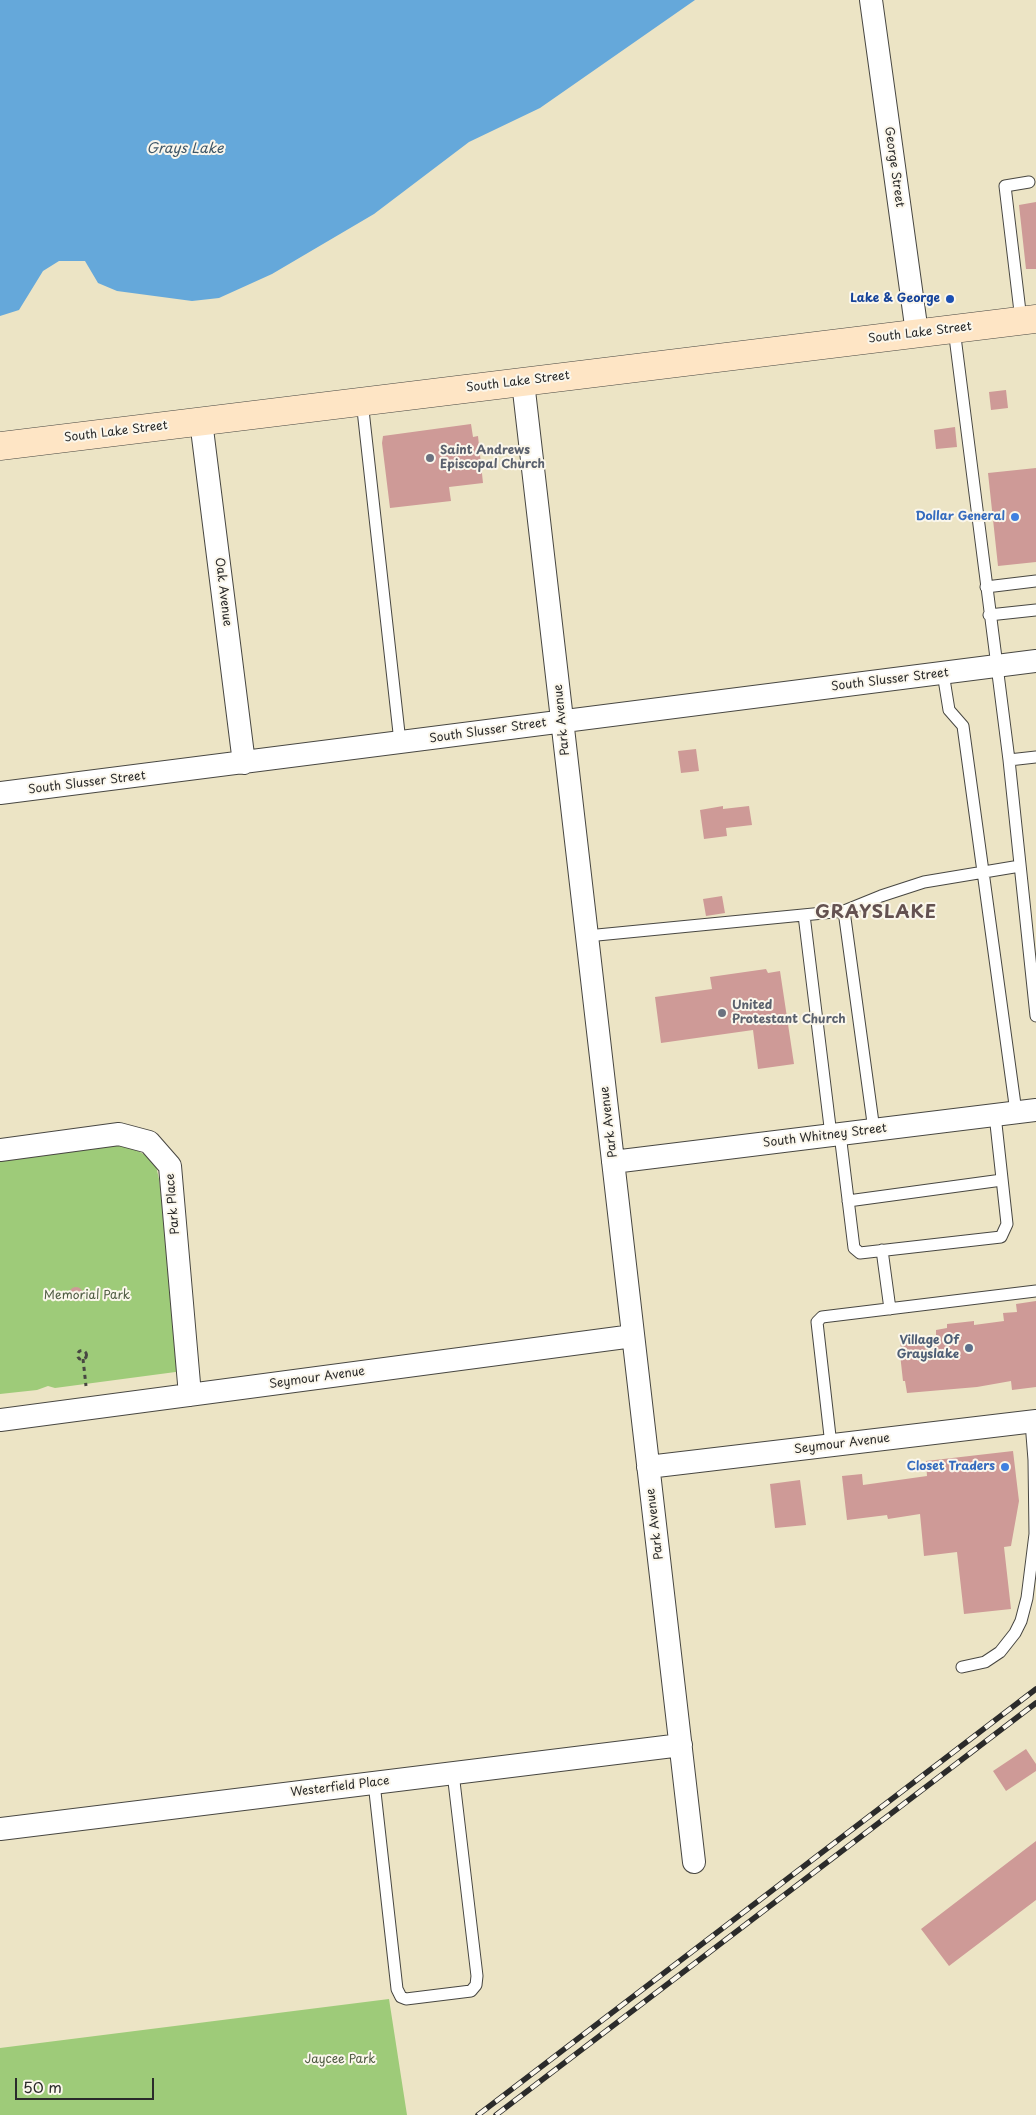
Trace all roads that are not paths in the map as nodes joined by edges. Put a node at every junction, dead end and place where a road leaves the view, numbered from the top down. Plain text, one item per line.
1 (871, 0) edge
2 (1029, 182) dead end
3 (1029, 320) edge
4 (954, 329) junction
5 (917, 333) junction
6 (523, 382) junction
7 (362, 402) junction
8 (201, 421) junction
9 (0, 446) edge
10 (1036, 581) edge
11 (986, 587) junction
12 (1036, 610) edge
13 (989, 615) junction
14 (1036, 661) edge
15 (995, 666) junction
16 (943, 673) junction
17 (562, 721) junction
18 (400, 742) junction
19 (1036, 757) edge
20 (1009, 760) junction
21 (244, 763) junction
22 (0, 793) edge
23 (1020, 866) junction
24 (984, 872) junction
25 (844, 911) junction
26 (804, 915) junction
27 (587, 936) junction
28 (1036, 1016) edge
29 (1016, 1112) edge
30 (874, 1130) junction
31 (836, 1134) junction
32 (0, 1150) edge
33 (613, 1162) junction
34 (1002, 1180) junction
35 (848, 1201) junction
36 (882, 1250) junction
37 (1036, 1291) edge
38 (890, 1309) junction
39 (633, 1336) junction
40 (190, 1395) junction
41 (0, 1420) edge
42 (1033, 1422) edge
43 (831, 1445) junction
44 (648, 1466) junction
45 (962, 1667) dead end
46 (681, 1745) junction
47 (453, 1773) junction
48 (374, 1783) junction
49 (0, 1829) edge
50 (694, 1862) dead end

1 - 5 street, George Street
2 - 3 lane
3 - 4 street, South Lake Street
4 - 5 street, South Lake Street
4 - 11 lane
5 - 6 street, South Lake Street
6 - 7 street, South Lake Street
6 - 17 street, Park Avenue
7 - 8 street, South Lake Street
7 - 18 lane
8 - 9 street, South Lake Street
8 - 21 street, Oak Avenue
10 - 11 lane
11 - 13 lane
12 - 13 lane
13 - 15 lane
14 - 15 street, South Slusser Street
15 - 16 street, South Slusser Street
15 - 20 lane
16 - 17 street, South Slusser Street
16 - 24 lane
17 - 18 street, South Slusser Street
17 - 27 street, Park Avenue
18 - 21 street, South Slusser Street
19 - 20 lane
20 - 23 lane
21 - 22 street, South Slusser Street
23 - 24 lane
23 - 28 lane
24 - 25 lane
24 - 29 lane
25 - 26 lane
25 - 30 lane
26 - 27 lane
26 - 31 lane
27 - 33 street, Park Avenue
29 - 30 street, South Whitney Street
29 - 34 lane
30 - 31 street, South Whitney Street
31 - 33 street, South Whitney Street
31 - 35 lane
32 - 40 street, Park Place
33 - 39 street, Park Avenue
34 - 35 lane
34 - 36 lane
35 - 36 lane
36 - 38 lane
37 - 38 lane
38 - 43 lane
39 - 40 street, Seymour Avenue
39 - 44 street, Park Avenue
40 - 41 street, Seymour Avenue
42 - 43 street, Seymour Avenue
42 - 45 lane
43 - 44 street, Seymour Avenue
44 - 46 street, Park Avenue
46 - 47 street, Westerfield Place
46 - 50 street, Park Avenue
47 - 48 street, Westerfield Place
47 - 48 lane
48 - 49 street, Westerfield Place

